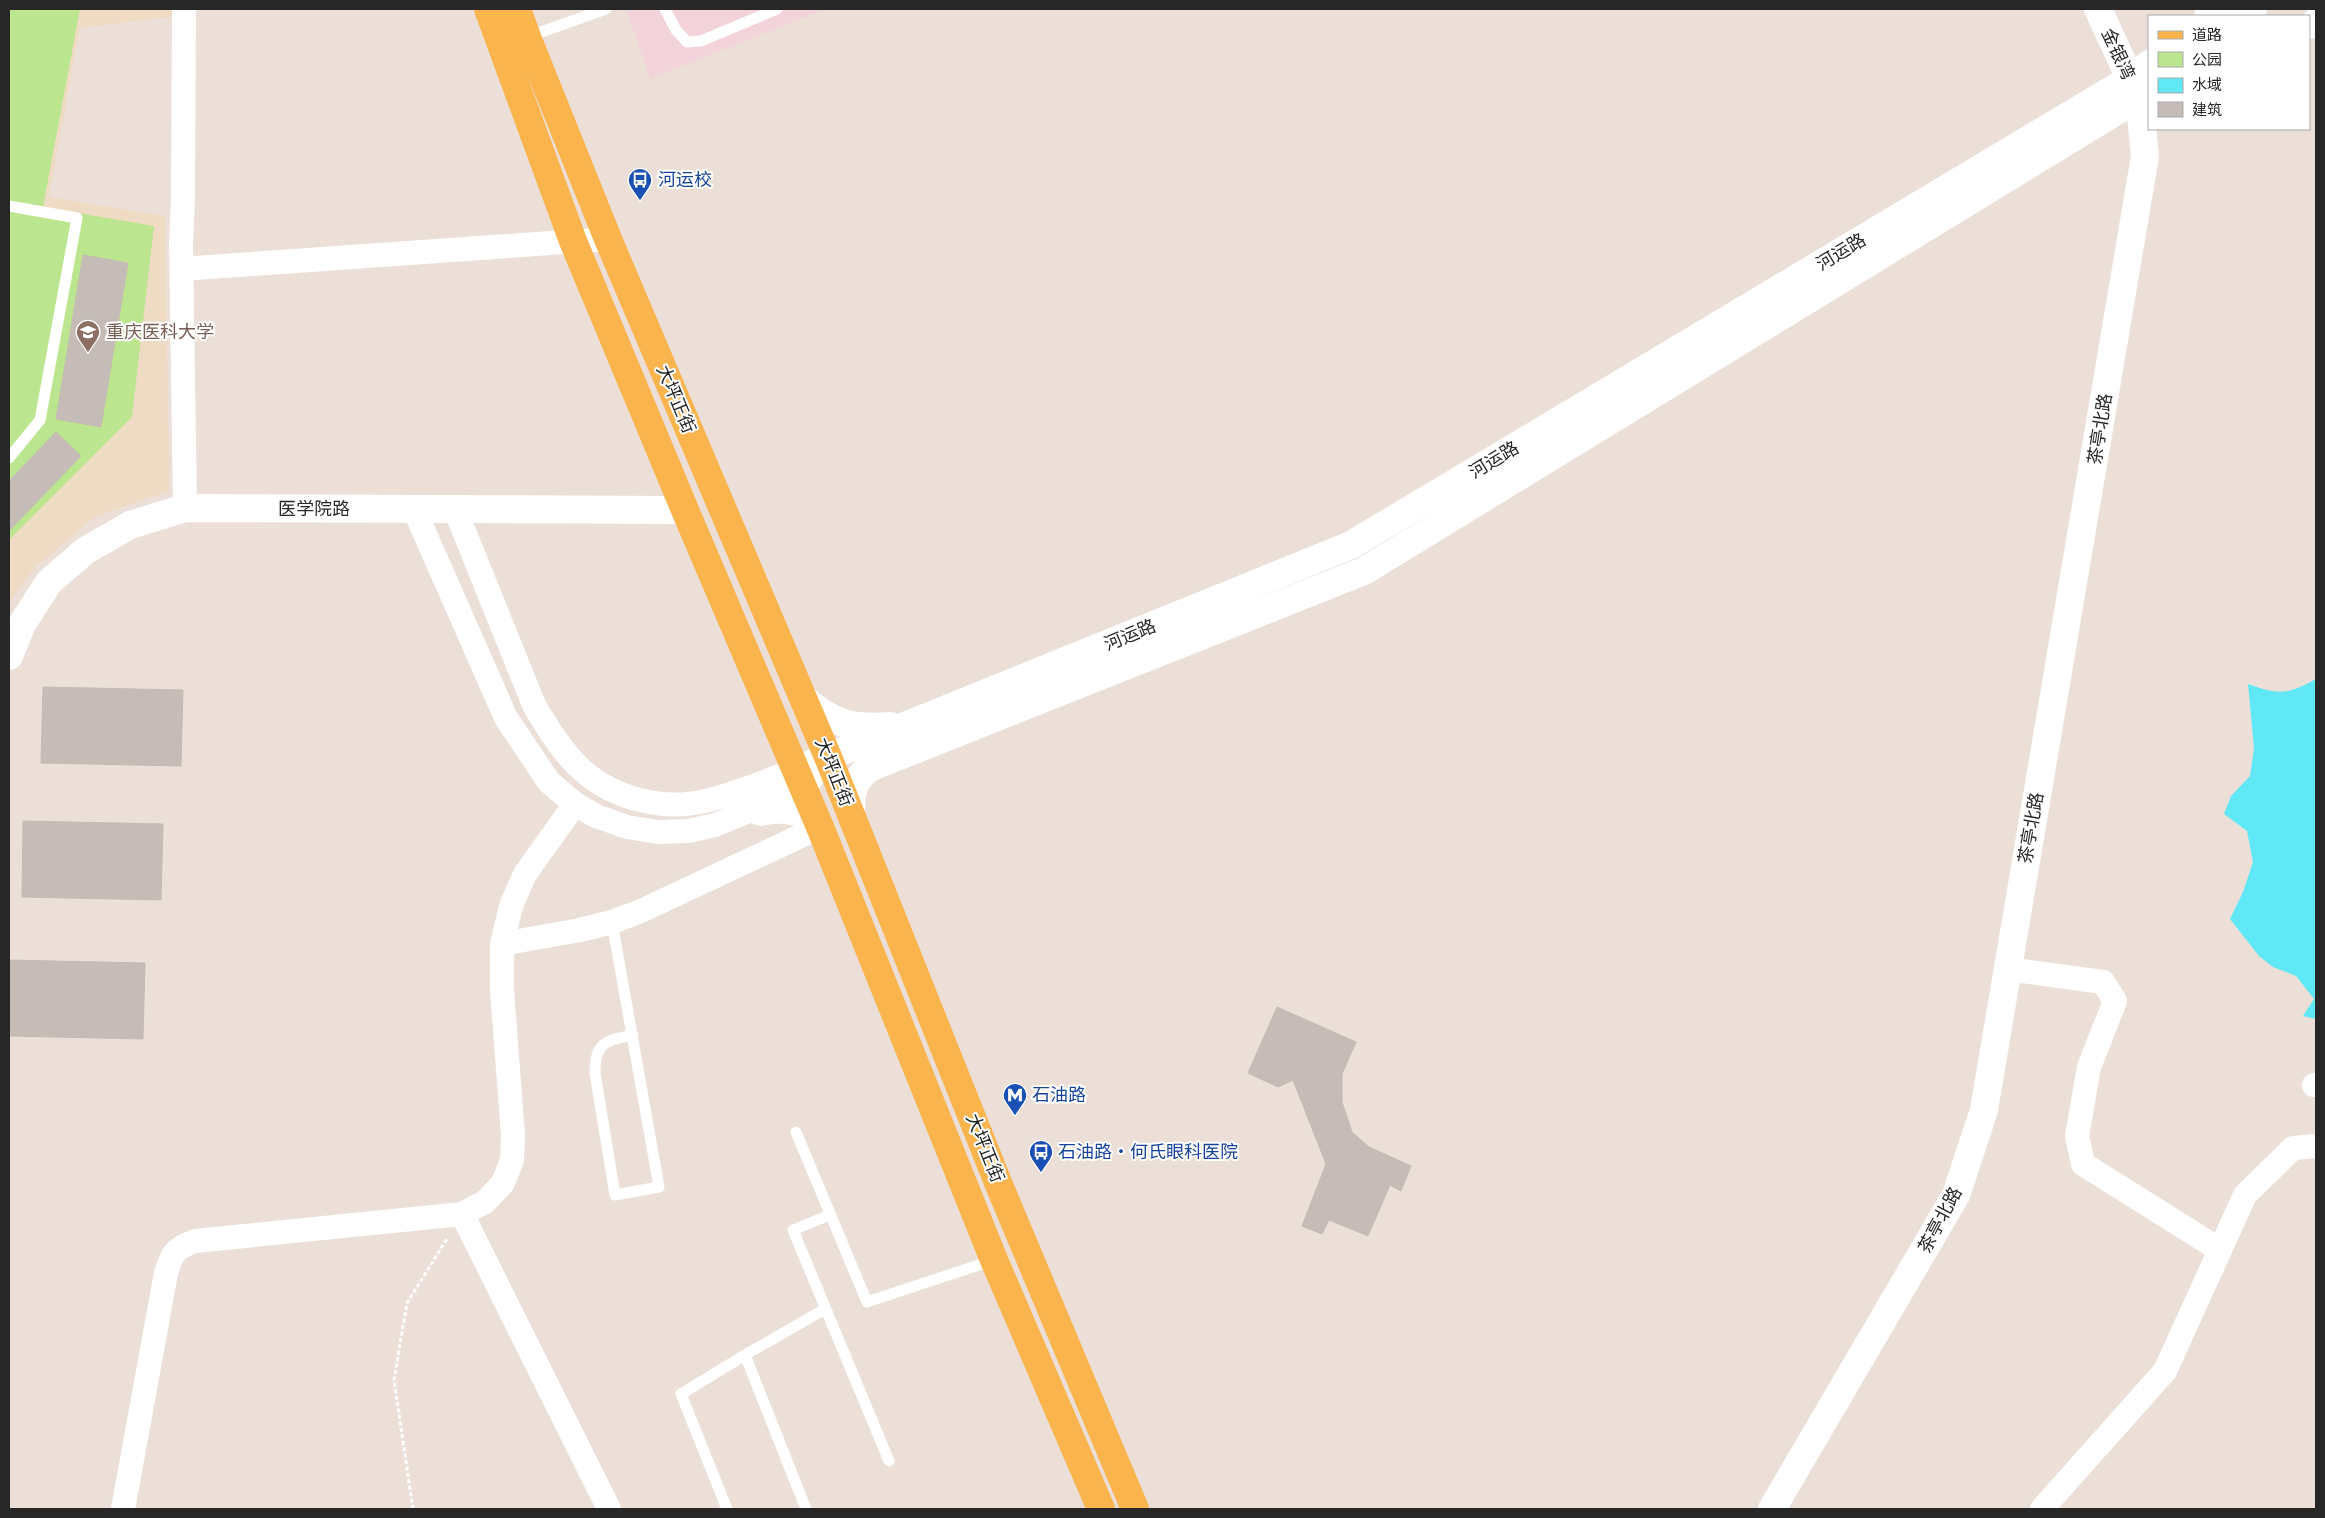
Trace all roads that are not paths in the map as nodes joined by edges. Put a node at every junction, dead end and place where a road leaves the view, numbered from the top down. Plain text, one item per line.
1 (184, 9) edge
2 (488, 9) edge
3 (517, 9) edge
4 (606, 9) edge
5 (665, 9) edge
6 (777, 9) edge
7 (2098, 9) edge
8 (527, 37) junction
9 (2142, 83) edge
10 (9, 206) edge
11 (608, 239) junction
12 (573, 240) junction
13 (181, 269) junction
14 (9, 458) edge
15 (185, 508) junction
16 (414, 509) junction
17 (455, 509) junction
18 (685, 510) junction
19 (9, 656) edge
20 (803, 698) junction
21 (909, 724) junction
22 (828, 757) junction
23 (800, 779) junction
24 (575, 804) junction
25 (851, 814) junction
26 (715, 825) junction
27 (820, 827) junction
28 (612, 922) junction
29 (502, 944) junction
30 (2007, 970) junction
31 (632, 1035) junction
32 (796, 1132) dead end
33 (2316, 1146) edge
34 (462, 1214) junction
35 (830, 1215) junction
36 (2220, 1250) junction
37 (994, 1260) junction
38 (825, 1309) junction
39 (745, 1355) junction
40 (889, 1461) dead end
41 (123, 1509) edge
42 (609, 1509) edge
43 (727, 1509) edge
44 (806, 1509) edge
45 (1101, 1509) edge
46 (1135, 1509) edge
47 (1772, 1509) edge
48 (2042, 1509) edge

1 - 13 street
2 - 12 main road, 大坪正街
3 - 8 main road, 大坪正街
4 - 8 lane
5 - 6 lane
7 - 9 main road, 金银湾
8 - 11 main road, 大坪正街
9 - 21 main road, 河运路
9 - 25 main road, 河运路
9 - 30 main road, 茶亭北路
10 - 14 lane
11 - 12 street
11 - 20 main road, 大坪正街
12 - 13 street
12 - 18 main road, 大坪正街
13 - 15 street
15 - 16 main road, 医学院路
15 - 19 main road, 医学院路
16 - 17 main road, 医学院路
16 - 24 street
17 - 18 main road, 医学院路
17 - 23 street
18 - 23 main road, 大坪正街
20 - 21 main road
20 - 22 main road, 大坪正街
21 - 22 main road, 河运路
22 - 23 main road, 河运路
22 - 25 main road, 大坪正街
23 - 26 street
23 - 27 main road, 大坪正街
24 - 26 street
24 - 29 street
25 - 46 main road, 大坪正街
26 - 27 street
27 - 28 street
27 - 37 main road, 大坪正街
28 - 29 street
28 - 31 lane
29 - 34 street
30 - 36 street
30 - 47 main road, 茶亭北路
31 - 31 lane
32 - 35 lane
33 - 36 street
34 - 41 street
34 - 42 street
35 - 37 lane
35 - 38 lane
36 - 48 street
37 - 45 main road, 大坪正街
38 - 39 lane
38 - 40 lane
39 - 43 lane
39 - 44 lane

